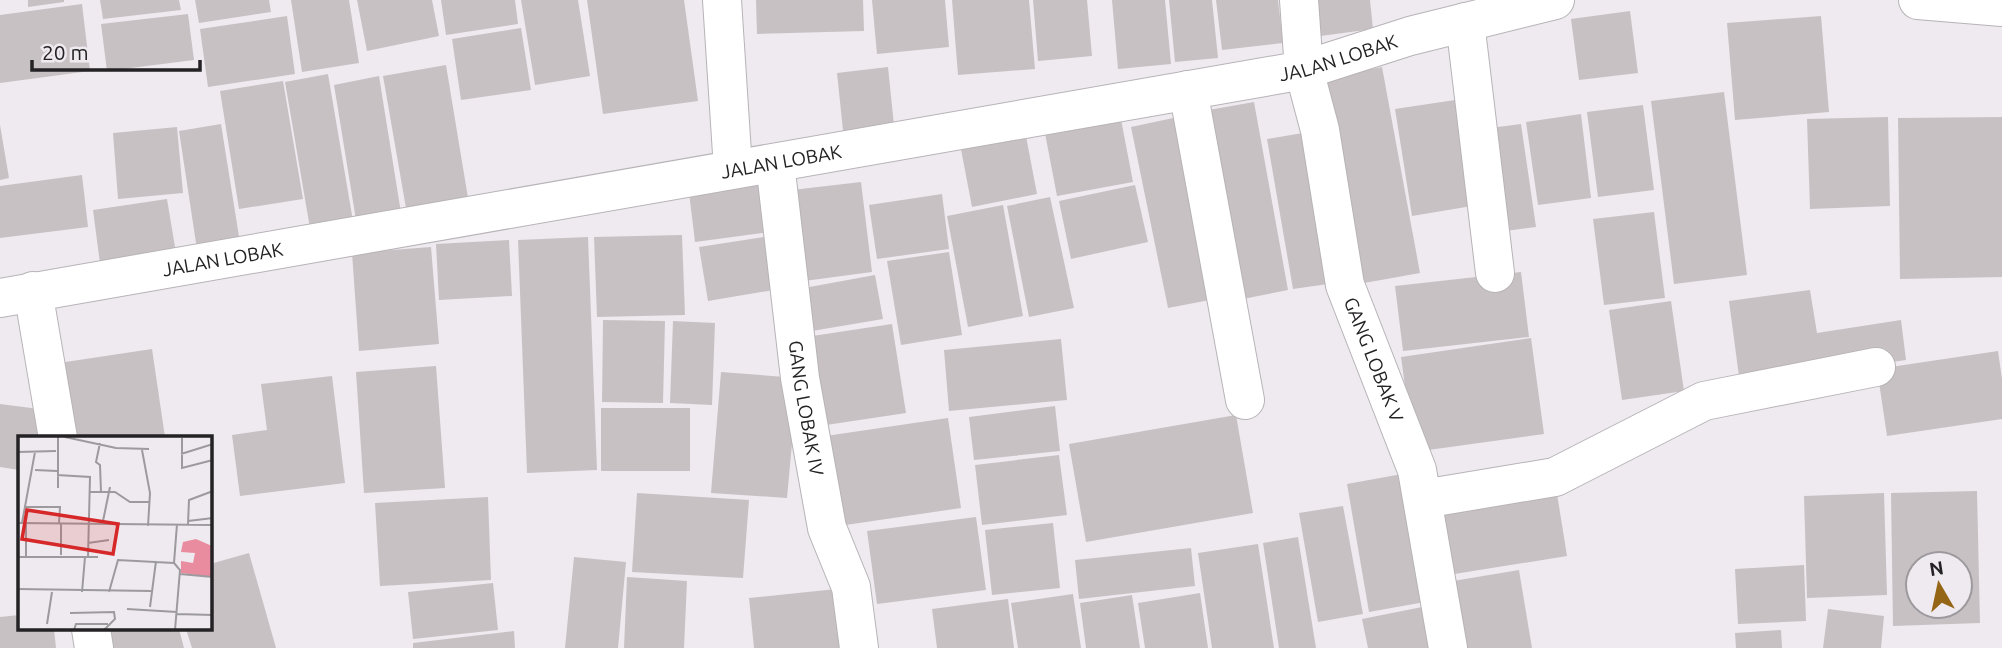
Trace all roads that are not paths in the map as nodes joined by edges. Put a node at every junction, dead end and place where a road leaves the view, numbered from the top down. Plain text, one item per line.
1 (722, 0) edge
2 (1298, 0) edge
3 (1555, 0) edge
4 (1918, 0) edge
5 (2002, 7) edge
6 (1465, 22) junction
7 (1304, 70) junction
8 (1188, 90) junction
9 (775, 163) junction
10 (733, 169) junction
11 (1495, 274) dead end
12 (16, 295) edge
13 (1876, 366) dead end
14 (1245, 400) dead end
15 (57, 436) edge
16 (1423, 499) junction
17 (91, 630) edge
18 (94, 648) edge
19 (859, 648) edge
20 (1448, 648) edge

1 - 10 street
2 - 7 street, GANG LOBAK V
3 - 6 street, JALAN LOBAK
4 - 5 street
6 - 7 street, JALAN LOBAK
6 - 11 street
7 - 8 street, JALAN LOBAK
7 - 16 street, GANG LOBAK V
8 - 9 street, JALAN LOBAK
8 - 14 street
9 - 10 street, JALAN LOBAK
9 - 19 street, GANG LOBAK IV
10 - 12 street, JALAN LOBAK
12 - 15 street
13 - 16 street
16 - 20 street, GANG LOBAK V
17 - 18 street

